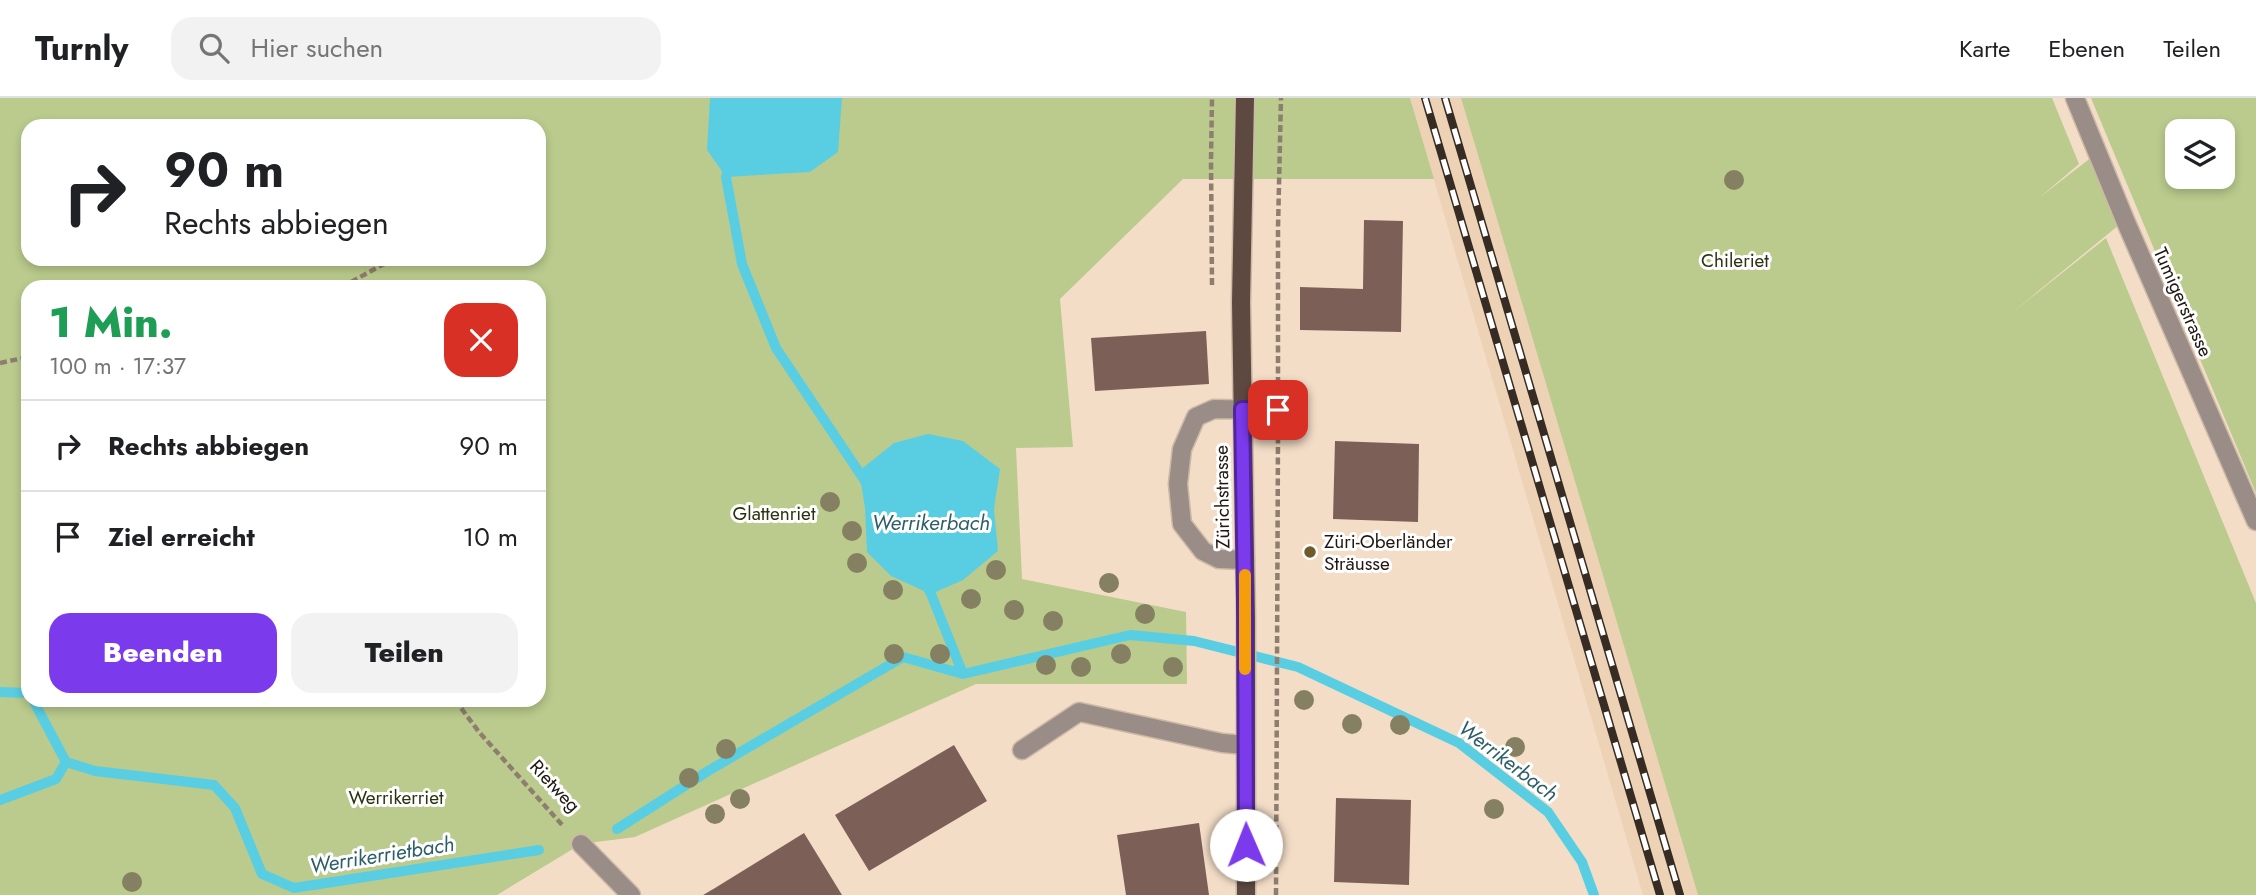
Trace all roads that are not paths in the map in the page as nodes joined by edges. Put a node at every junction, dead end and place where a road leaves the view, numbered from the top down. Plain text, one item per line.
1 (1245, 98) edge
2 (2075, 98) edge
3 (1242, 409) junction
4 (1278, 410) dead end
5 (2256, 521) edge
6 (1245, 560) junction
7 (1245, 745) junction
8 (1022, 750) dead end
9 (581, 844) road end
10 (631, 895) edge
11 (1246, 895) edge

1 - 3 main road, Zürichstrasse
2 - 5 street, Tumigerstrasse
3 - 4 street
3 - 6 main road, Zürichstrasse
3 - 6 street
6 - 7 main road, Zürichstrasse
7 - 8 street
7 - 11 main road, Zürichstrasse
9 - 10 street

